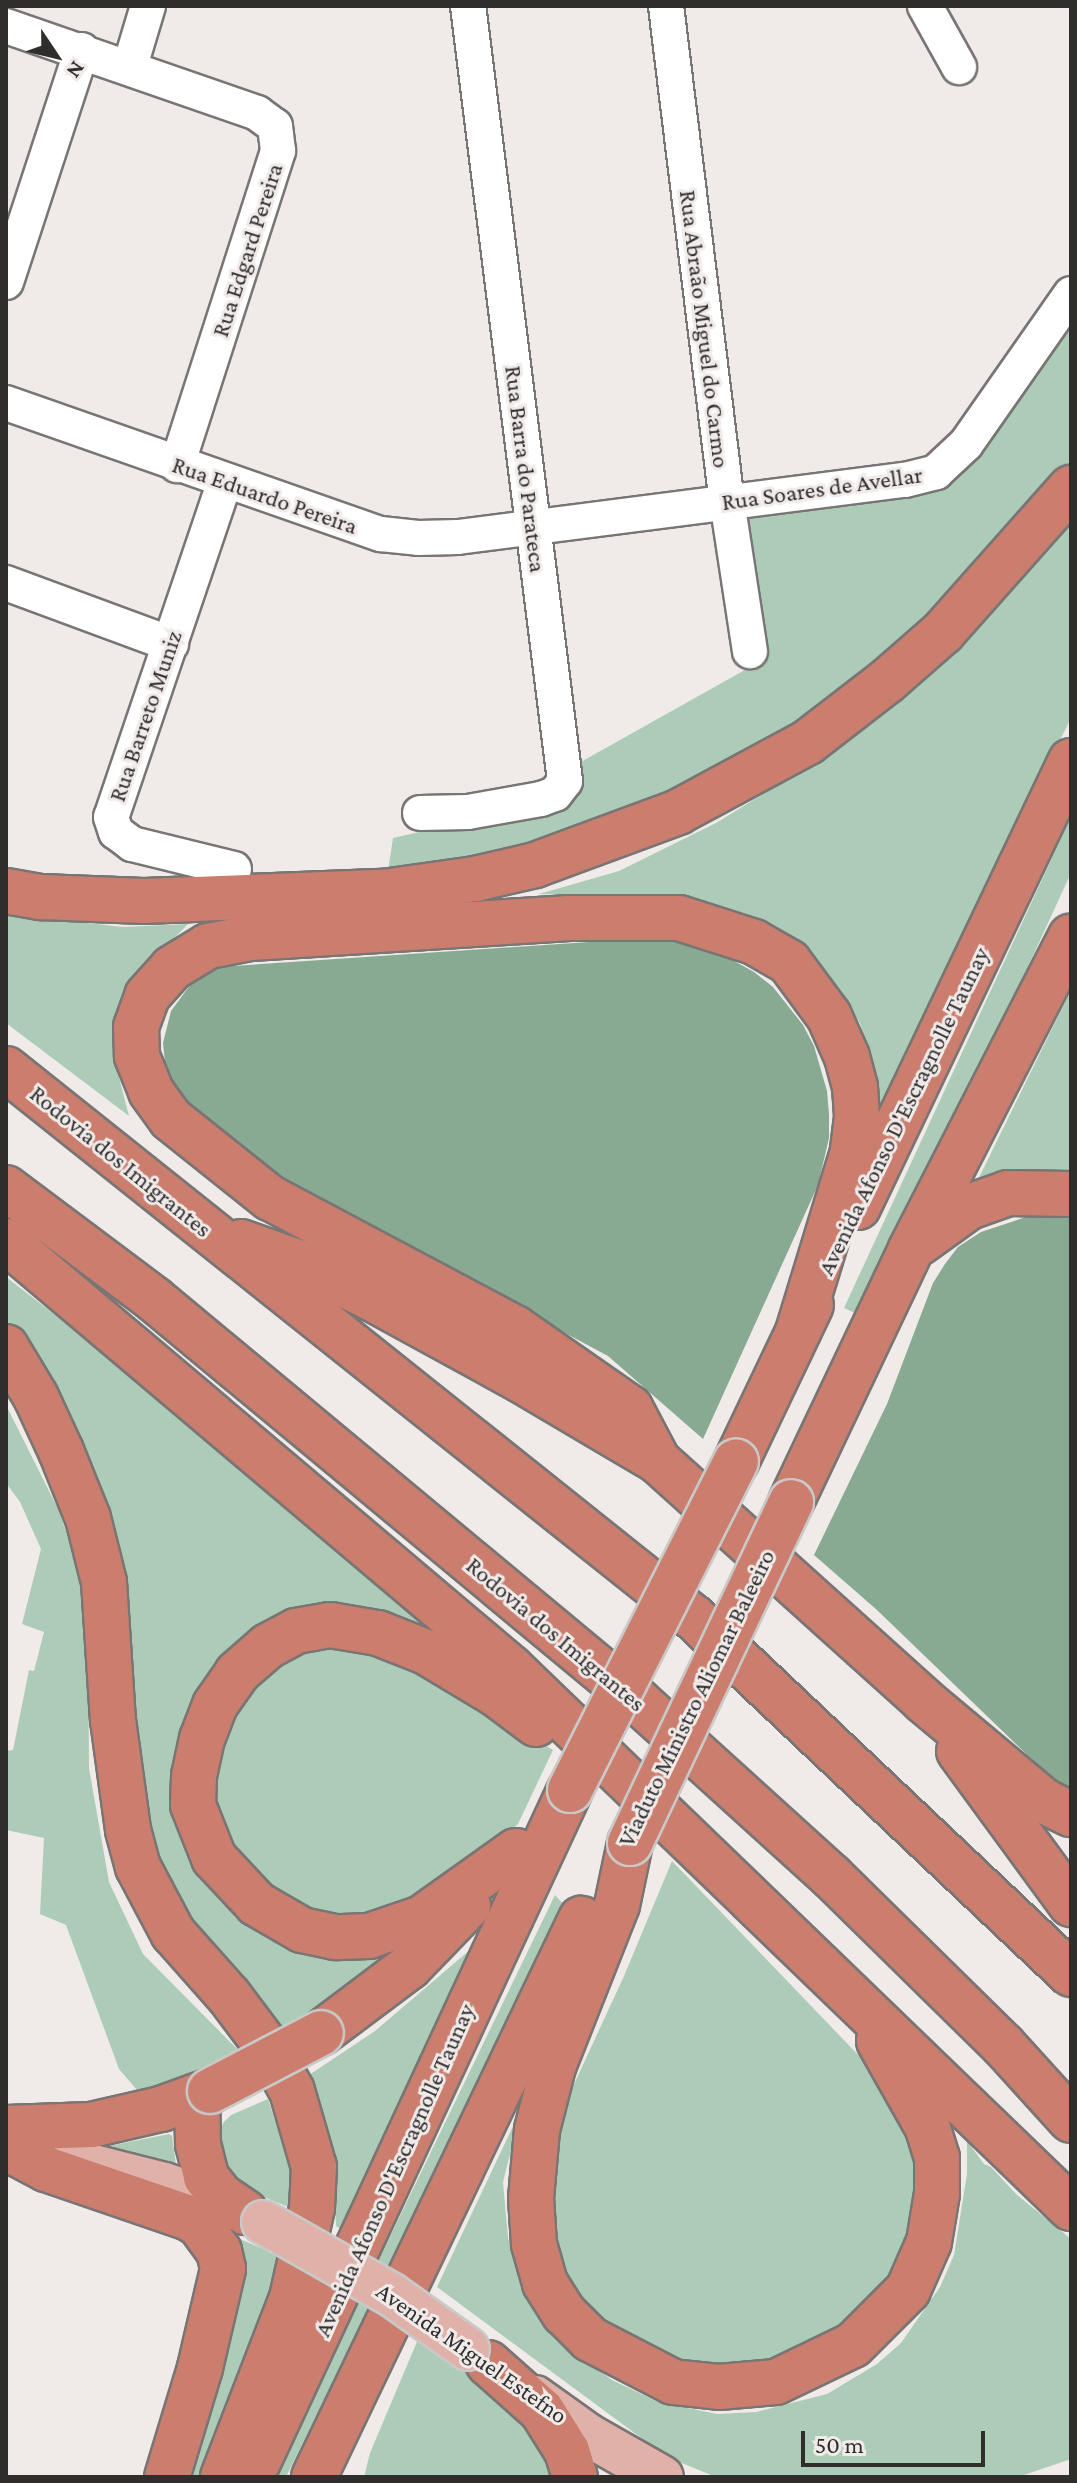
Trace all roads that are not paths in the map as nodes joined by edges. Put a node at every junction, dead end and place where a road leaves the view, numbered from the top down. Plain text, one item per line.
1 (148, 6) edge
2 (468, 6) edge
3 (666, 6) edge
4 (925, 6) edge
5 (6, 26) edge
6 (82, 50) junction
7 (130, 66) junction
8 (959, 67) dead end
9 (6, 282) edge
10 (1071, 294) edge
11 (6, 403) edge
12 (177, 465) junction
13 (225, 481) junction
14 (1071, 488) edge
15 (727, 501) junction
16 (533, 529) junction
17 (6, 583) edge
18 (171, 644) junction
19 (750, 651) dead end
20 (1071, 761) edge
21 (420, 813) dead end
22 (234, 869) dead end
23 (6, 891) edge
24 (1071, 937) edge
25 (6, 1069) edge
26 (6, 1188) edge
27 (1071, 1194) edge
28 (209, 1231) junction
29 (6, 1241) edge
30 (911, 1249) junction
31 (798, 1332) junction
32 (6, 1347) edge
33 (658, 1461) junction
34 (923, 1700) junction
35 (619, 1771) junction
36 (1071, 1814) edge
37 (526, 1850) junction
38 (606, 1898) junction
39 (1071, 1904) edge
40 (793, 1937) junction
41 (1071, 1974) edge
42 (204, 2094) junction
43 (1071, 2120) edge
44 (10, 2143) edge
45 (1071, 2208) edge
46 (254, 2217) junction
47 (478, 2356) junction
48 (361, 2379) junction
49 (167, 2477) edge
50 (223, 2477) edge
51 (250, 2477) edge
52 (314, 2477) edge
53 (350, 2477) edge
54 (575, 2477) edge
55 (662, 2477) edge

1 - 7 street
2 - 16 street, Rua Barra do Parateca
3 - 15 street, Rua Abraão Miguel do Carmo
4 - 8 street
5 - 6 street, Rua Edgard Pereira
6 - 7 street, Rua Edgard Pereira
6 - 9 street
7 - 12 street, Rua Edgard Pereira
10 - 15 street, Rua Soares de Avellar
11 - 12 street, Rua Eduardo Pereira
12 - 13 street, Rua Eduardo Pereira
13 - 16 street, Rua Eduardo Pereira
13 - 18 street, Rua Barreto Muniz
14 - 23 highway
15 - 16 street, Rua Soares de Avellar
15 - 19 street, Rua Abraão Miguel do Carmo
16 - 21 street, Rua Barra do Parateca
17 - 18 street
18 - 22 street, Rua Barreto Muniz
20 - 31 highway, Avenida Afonso D'Escragnolle Taunay
24 - 30 highway
25 - 28 highway, Rodovia dos Imigrantes
26 - 43 highway, Rodovia dos Imigrantes
27 - 30 highway
28 - 33 highway
28 - 41 highway, Rodovia dos Imigrantes
29 - 35 highway
30 - 38 highway, Viaduto Ministro Aliomar Baleeiro, bridge
31 - 33 highway
31 - 37 highway, Avenida Afonso D'Escragnolle Taunay, bridge
32 - 50 highway
33 - 34 highway
34 - 36 highway
34 - 39 highway
35 - 37 highway
35 - 40 highway
37 - 42 highway, bridge
37 - 51 highway, Avenida Afonso D'Escragnolle Taunay
38 - 40 highway
38 - 48 highway
40 - 45 highway
42 - 44 highway
42 - 46 highway
44 - 46 main road, Avenida Miguel Estefno
44 - 49 highway
46 - 47 main road, Avenida Miguel Estefno, bridge
47 - 54 highway
47 - 55 main road, Avenida Miguel Estefno
48 - 52 highway
48 - 53 highway

